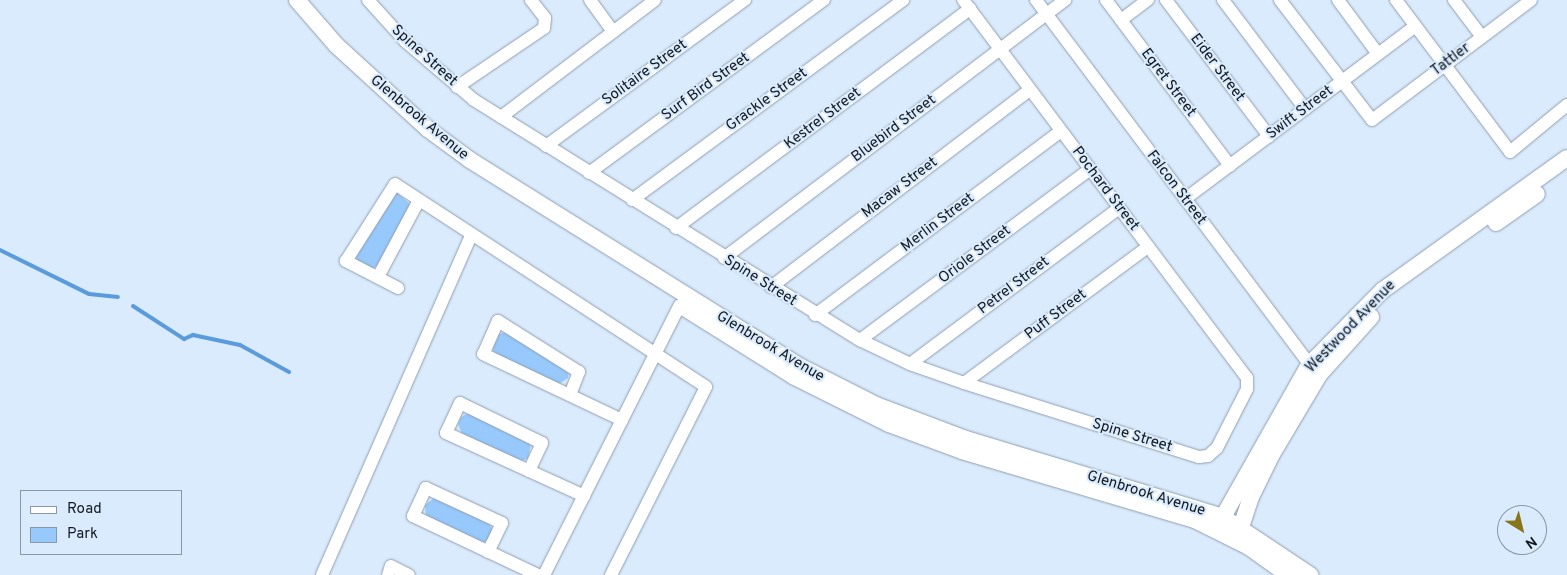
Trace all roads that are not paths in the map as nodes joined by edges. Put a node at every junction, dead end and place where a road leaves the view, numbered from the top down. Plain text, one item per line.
1 (283, 0) edge
2 (297, 0) edge
3 (368, 0) edge
4 (531, 0) edge
5 (590, 0) edge
6 (655, 0) edge
7 (745, 0) edge
8 (824, 0) edge
9 (903, 0) edge
10 (1036, 0) edge
11 (1065, 0) edge
12 (1106, 0) edge
13 (1148, 0) edge
14 (1166, 0) edge
15 (1223, 0) edge
16 (1280, 0) edge
17 (1338, 0) edge
18 (1396, 0) edge
19 (1454, 0) edge
20 (1531, 0) edge
21 (1515, 4) edge
22 (966, 5) edge
23 (1046, 14) junction
24 (1121, 20) junction
25 (1415, 26) junction
26 (613, 32) junction
27 (1482, 37) junction
28 (1000, 49) junction
29 (1378, 54) junction
30 (1445, 65) junction
31 (1342, 81) junction
32 (457, 87) junction
33 (1030, 90) junction
34 (1567, 105) edge
35 (1305, 109) junction
36 (501, 117) junction
37 (1061, 130) junction
38 (1268, 136) junction
39 (546, 146) junction
40 (1567, 158) edge
41 (1230, 166) junction
42 (1090, 169) junction
43 (1567, 172) edge
44 (589, 173) junction
45 (632, 200) junction
46 (1185, 200) junction
47 (418, 202) junction
48 (1119, 208) junction
49 (676, 228) junction
50 (471, 235) junction
51 (1148, 246) junction
52 (724, 258) junction
53 (378, 278) junction
54 (771, 287) junction
55 (398, 288) dead end
56 (680, 305) junction
57 (815, 315) junction
58 (860, 340) junction
59 (655, 354) junction
60 (910, 364) junction
61 (1314, 370) junction
62 (964, 383) junction
63 (570, 395) junction
64 (622, 420) junction
65 (1208, 456) joint
66 (529, 471) junction
67 (584, 496) junction
68 (1219, 523) junction
69 (1239, 533) junction
70 (488, 552) junction
71 (322, 575) edge
72 (388, 575) edge
73 (409, 575) edge
74 (538, 575) edge
75 (544, 575) edge
76 (611, 575) edge
77 (1288, 575) edge
78 (1310, 575) edge

1 - 56 street, Glenbrook Avenue
2 - 68 street, Glenbrook Avenue
3 - 32 street, Spine Street
4 - 32 street
5 - 26 street
6 - 26 street
7 - 39 street, Solitaire Street
8 - 44 street, Surf Bird Street
9 - 45 street, Grackle Street
10 - 23 street, Falcon Street
11 - 23 street, Bluebird Street
12 - 24 street, Egret Street
13 - 24 street
14 - 38 street, Eider Street
15 - 35 street
16 - 31 street
17 - 29 street
18 - 25 street
19 - 27 street
20 - 21 street, Tattler
21 - 27 street, Tattler
22 - 28 street, Pochard Street
22 - 49 street, Kestrel Street
23 - 28 street, Bluebird Street
23 - 46 street, Falcon Street
24 - 41 street, Egret Street
25 - 29 street, Swift Street
25 - 30 street
26 - 36 street
27 - 30 street, Tattler
28 - 33 street, Pochard Street
28 - 52 street, Bluebird Street
29 - 31 street, Swift Street
30 - 31 street, Tattler
30 - 34 street
31 - 35 street, Swift Street
32 - 36 street, Spine Street
33 - 37 street, Pochard Street
33 - 54 street, Macaw Street
35 - 38 street, Swift Street
36 - 39 street, Spine Street
37 - 42 street, Pochard Street
37 - 57 street, Merlin Street
38 - 41 street, Swift Street
39 - 44 street, Spine Street
40 - 61 street, Westwood Avenue
41 - 46 street, Swift Street
42 - 48 street, Pochard Street
42 - 58 street, Oriole Street
43 - 61 street, Westwood Avenue
44 - 45 street, Spine Street
45 - 49 street, Spine Street
46 - 61 street, Falcon Street
47 - 50 street
47 - 53 street
47 - 53 street
48 - 51 street, Pochard Street
48 - 60 street, Petrel Street
49 - 52 street, Spine Street
50 - 59 street
50 - 71 street
51 - 62 street, Puff Street
51 - 65 street, Pochard Street
52 - 54 street, Spine Street
53 - 55 street
54 - 57 street, Spine Street
56 - 59 street
56 - 68 street, Glenbrook Avenue
57 - 58 street, Spine Street
58 - 60 street, Spine Street
59 - 64 street
59 - 76 street
60 - 62 street, Spine Street
61 - 68 street, Westwood Avenue
61 - 69 street, Westwood Avenue
62 - 65 street, Spine Street
63 - 63 street
63 - 64 street
64 - 67 street
66 - 66 street
66 - 67 street
67 - 75 street
68 - 69 street, Glenbrook Avenue
69 - 77 street, Glenbrook Avenue
69 - 78 street, Glenbrook Avenue
70 - 70 street
70 - 74 street
72 - 73 street

